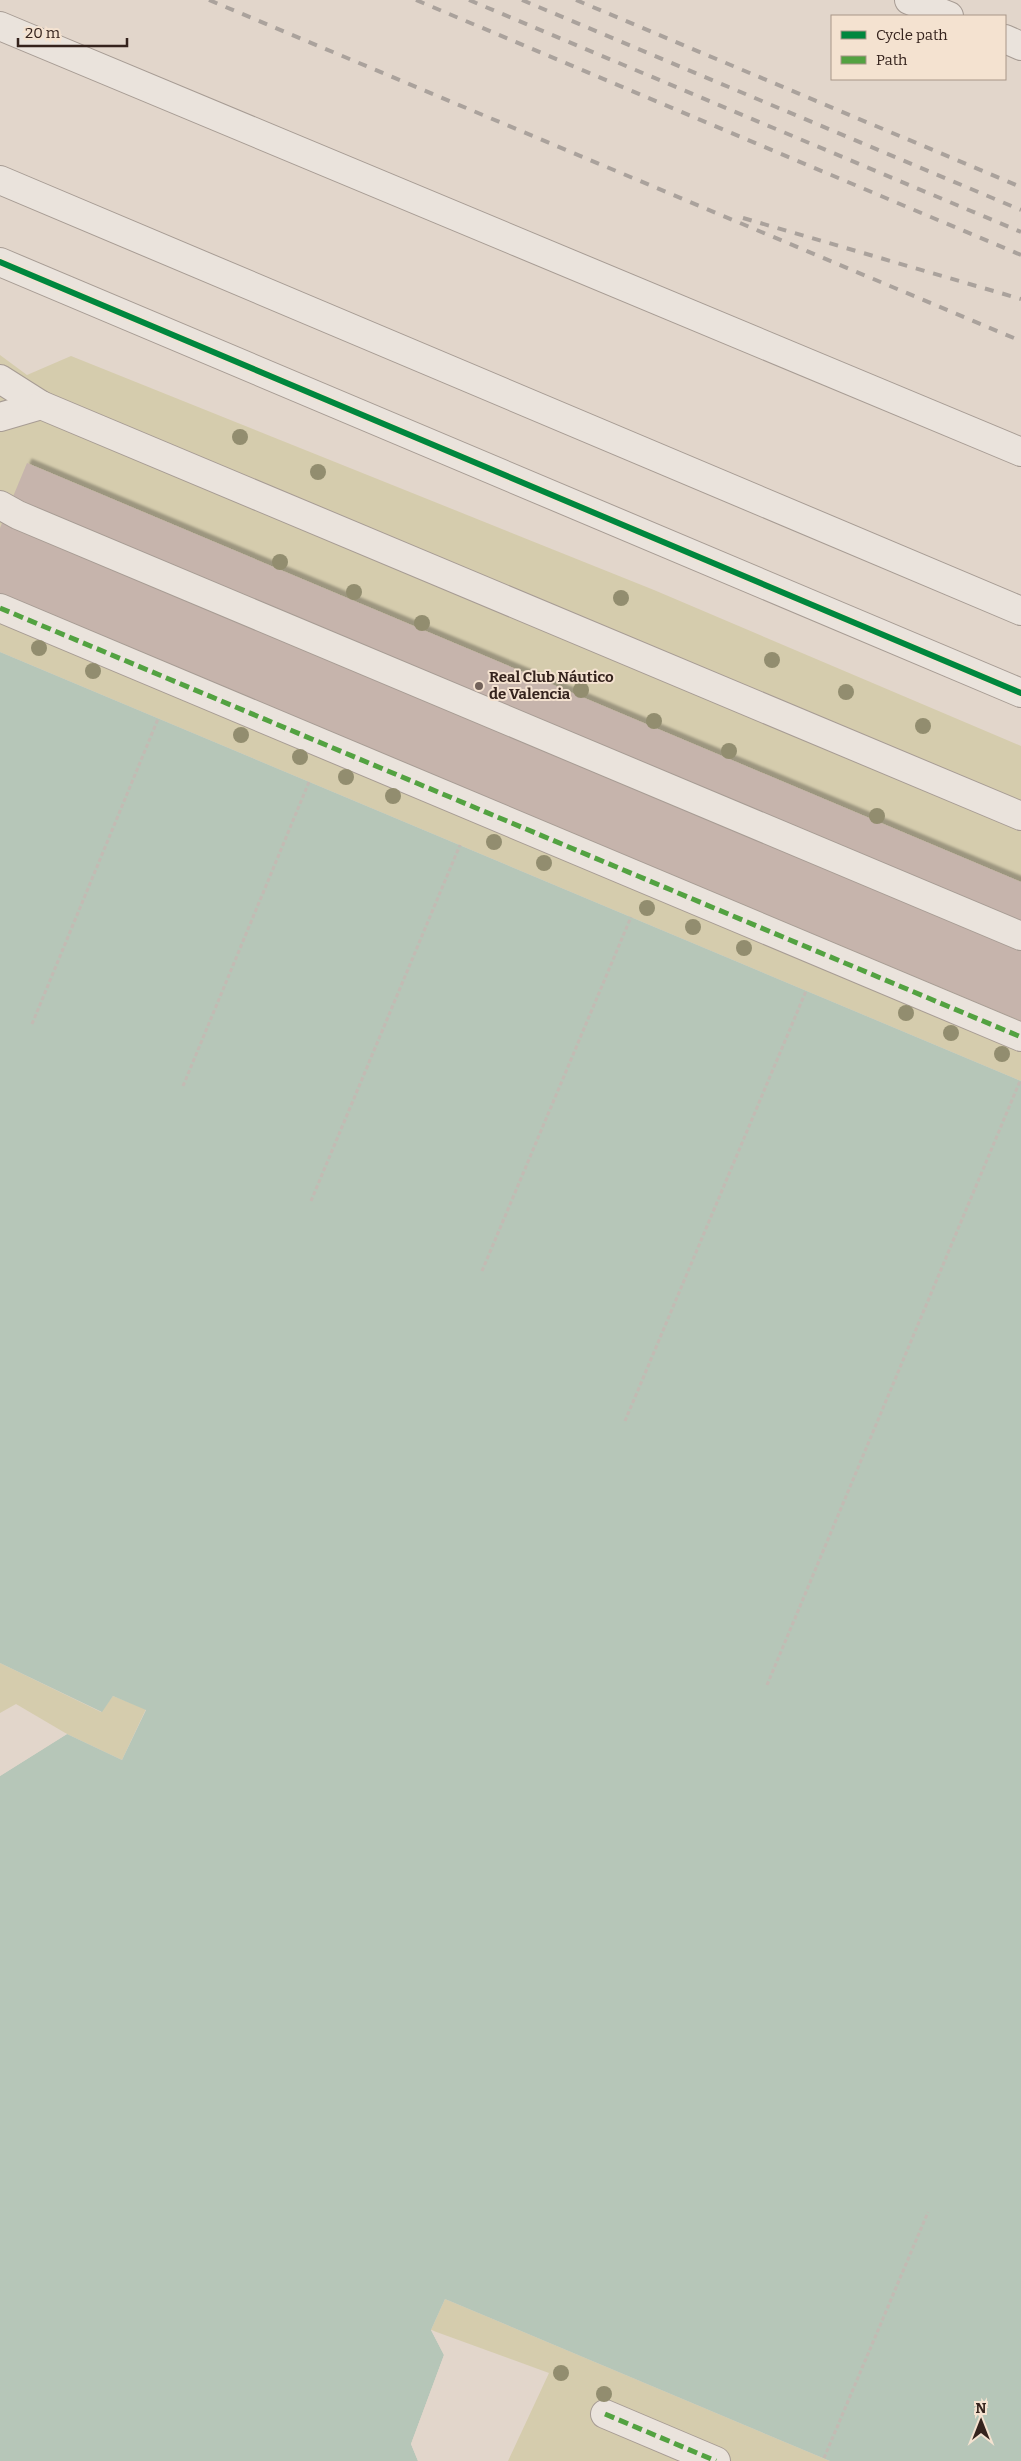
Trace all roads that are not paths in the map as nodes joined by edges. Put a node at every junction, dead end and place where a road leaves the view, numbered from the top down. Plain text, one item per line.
1 (909, 0) edge
2 (946, 15) edge
3 (0, 26) edge
4 (1006, 39) edge
5 (1021, 46) edge
6 (0, 180) edge
7 (0, 262) edge
8 (0, 379) edge
9 (41, 405) junction
10 (0, 417) edge
11 (1021, 452) edge
12 (0, 506) edge
13 (0, 608) edge
14 (1021, 611) edge
15 (1021, 693) edge
16 (1021, 816) edge
17 (1021, 936) edge
18 (1021, 1037) edge
19 (605, 2414) dead end
20 (716, 2461) edge

1 - 2 street
3 - 11 street
4 - 5 street
6 - 14 street
7 - 15 street
8 - 9 street
9 - 10 street
9 - 16 street
12 - 17 street
13 - 18 street
19 - 20 street

